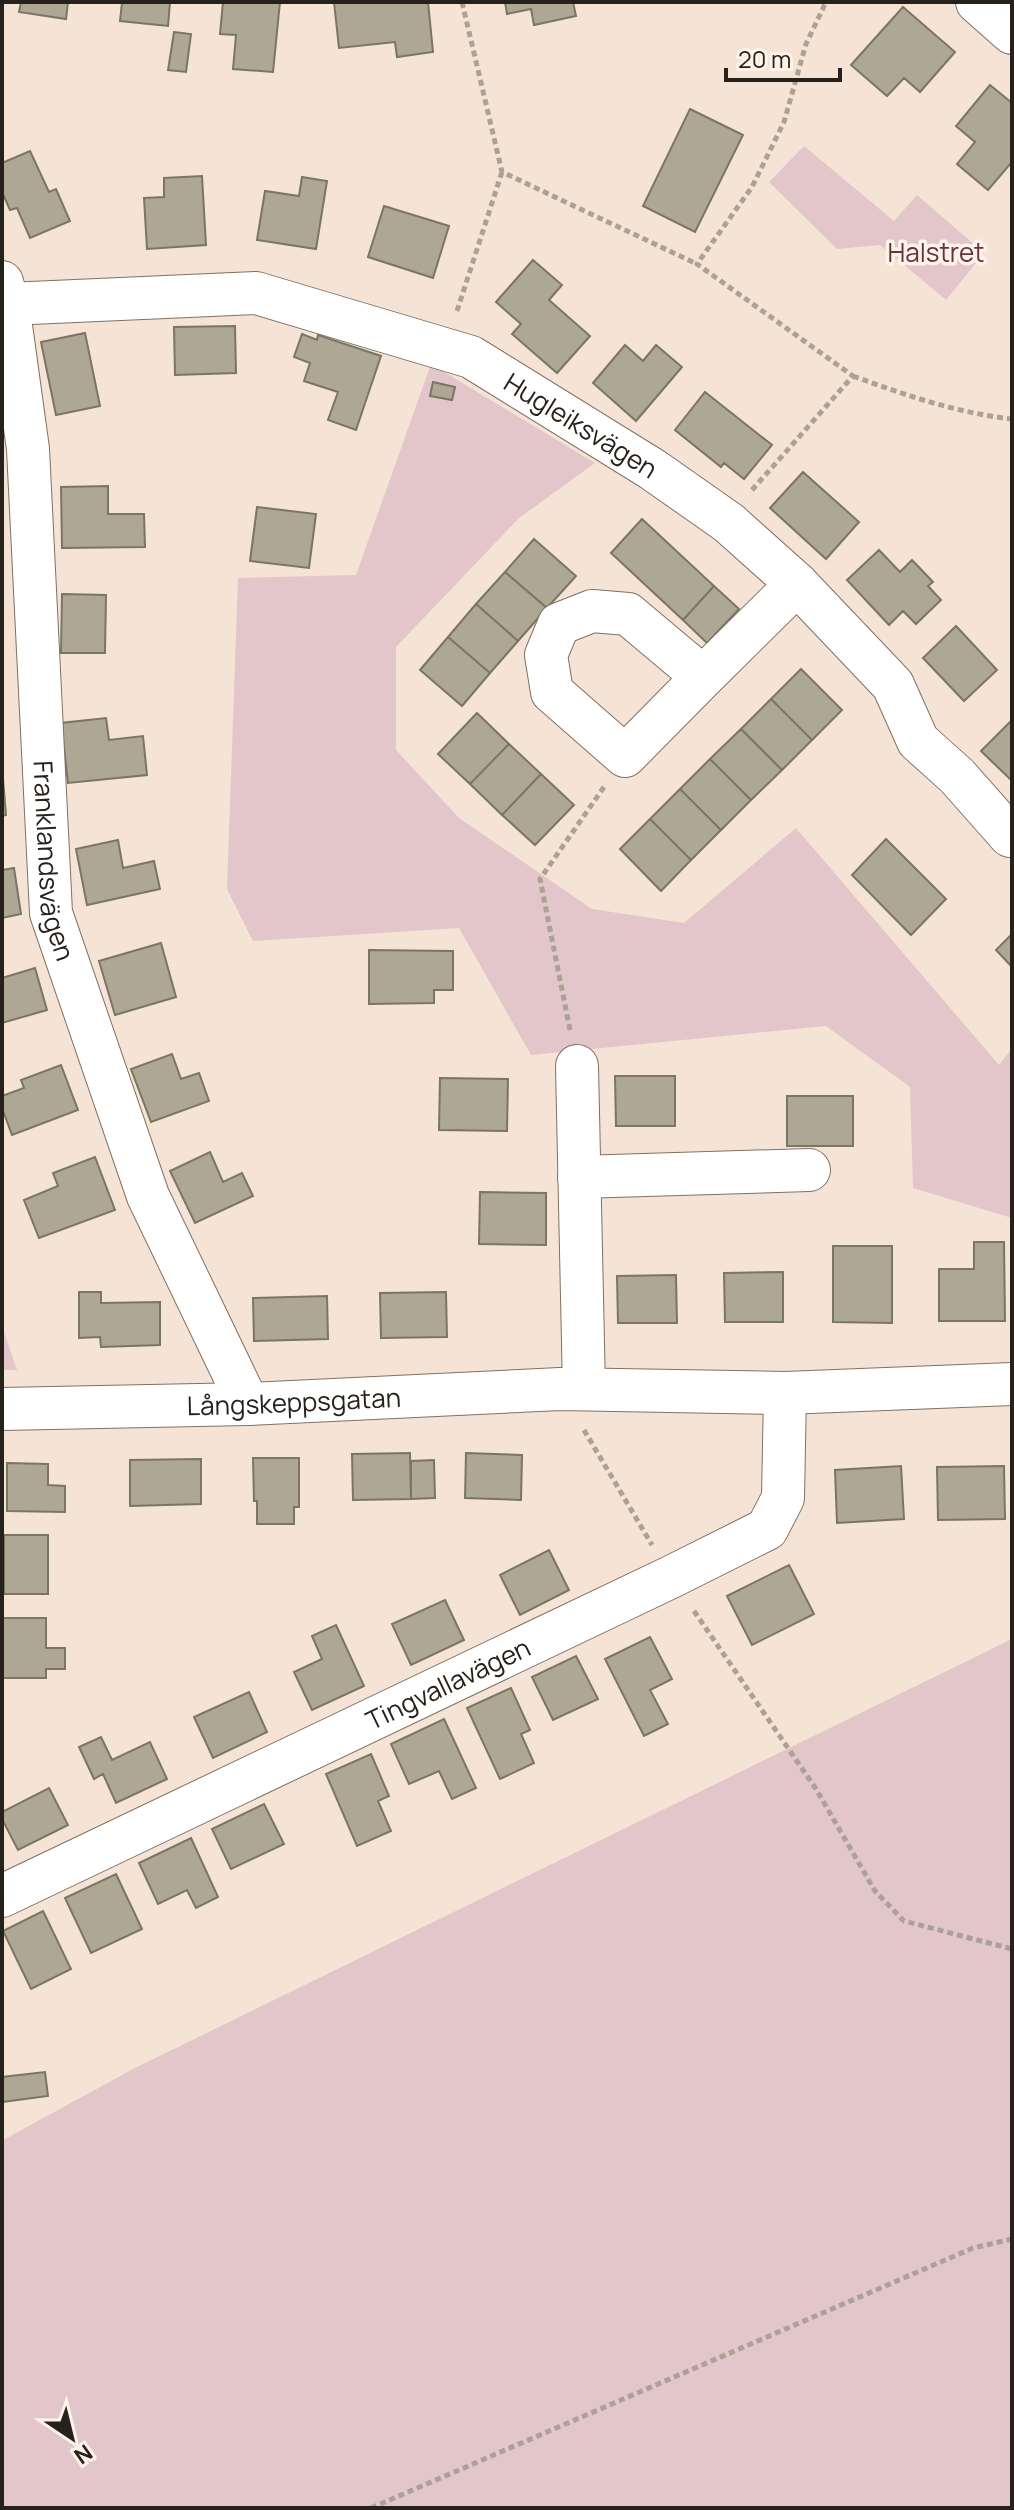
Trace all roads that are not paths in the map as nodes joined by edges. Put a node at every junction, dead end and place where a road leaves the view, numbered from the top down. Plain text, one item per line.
1 (977, 2) edge
2 (1012, 33) edge
3 (5, 293) edge
4 (797, 584) junction
5 (703, 677) junction
6 (1010, 836) dead end
7 (577, 1066) road end
8 (809, 1170) dead end
9 (579, 1177) junction
10 (1012, 1384) edge
11 (572, 1389) junction
12 (785, 1393) junction
13 (248, 1404) junction
14 (2, 1409) edge
15 (2, 1896) edge

1 - 2 street
3 - 4 street, Hugleiksvägen
3 - 13 street, Franklandsvägen
4 - 5 street
4 - 6 street, Hugleiksvägen
5 - 5 street
7 - 9 street
8 - 9 street
9 - 11 street
10 - 12 street, Långskeppsgatan
11 - 12 street, Långskeppsgatan
11 - 13 street, Långskeppsgatan
12 - 15 street, Tingvallavägen
13 - 14 street, Långskeppsgatan

